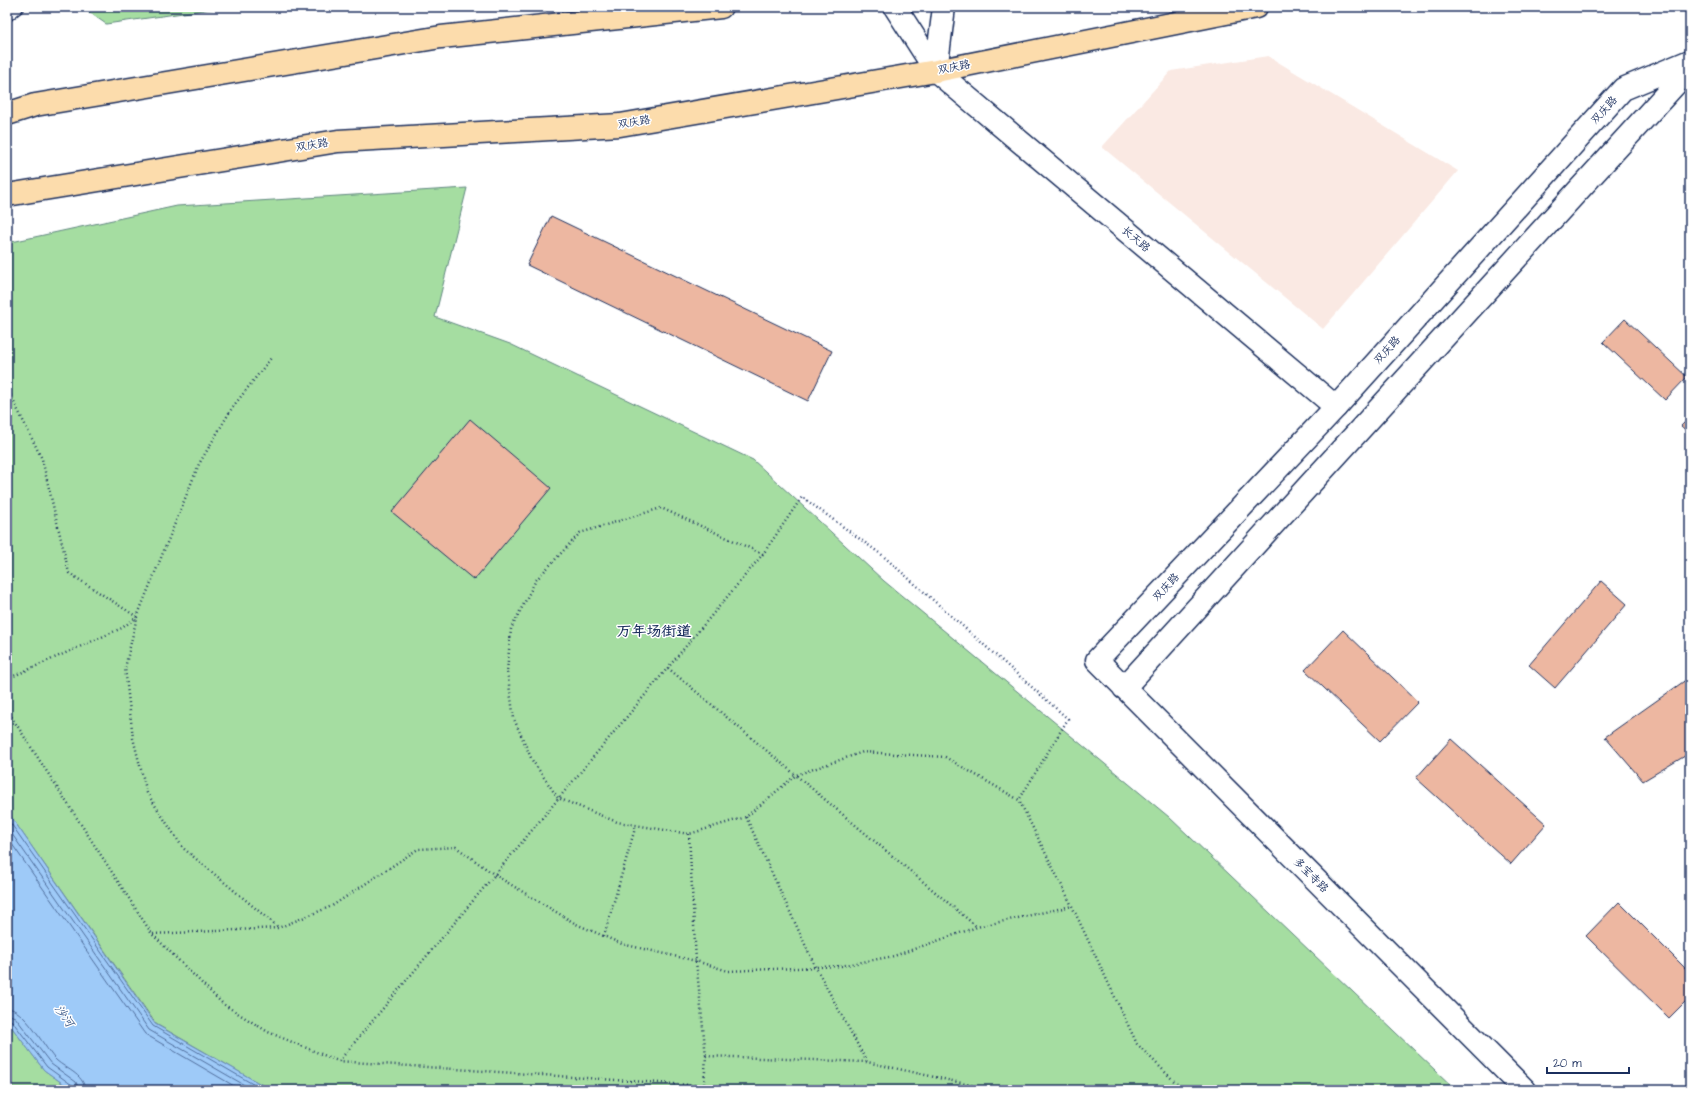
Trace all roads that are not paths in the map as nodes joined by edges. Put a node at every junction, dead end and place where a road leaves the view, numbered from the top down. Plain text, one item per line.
1 (17, 7) edge
2 (721, 7) edge
3 (895, 7) edge
4 (944, 7) edge
5 (1256, 7) edge
6 (7, 14) edge
7 (1690, 61) edge
8 (1690, 68) edge
9 (936, 71) junction
10 (7, 114) edge
11 (7, 195) edge
12 (1336, 407) junction
13 (1097, 660) joint
14 (1124, 688) junction
15 (1525, 1090) edge

1 - 6 lane
2 - 10 main road
3 - 9 street, 长天路
4 - 9 street
5 - 9 main road, 双庆路
7 - 12 street, 双庆路
8 - 14 street
9 - 11 main road, 双庆路
9 - 12 street, 长天路
12 - 13 street, 双庆路
13 - 14 street, 多宝寺路
14 - 15 street, 多宝寺路

